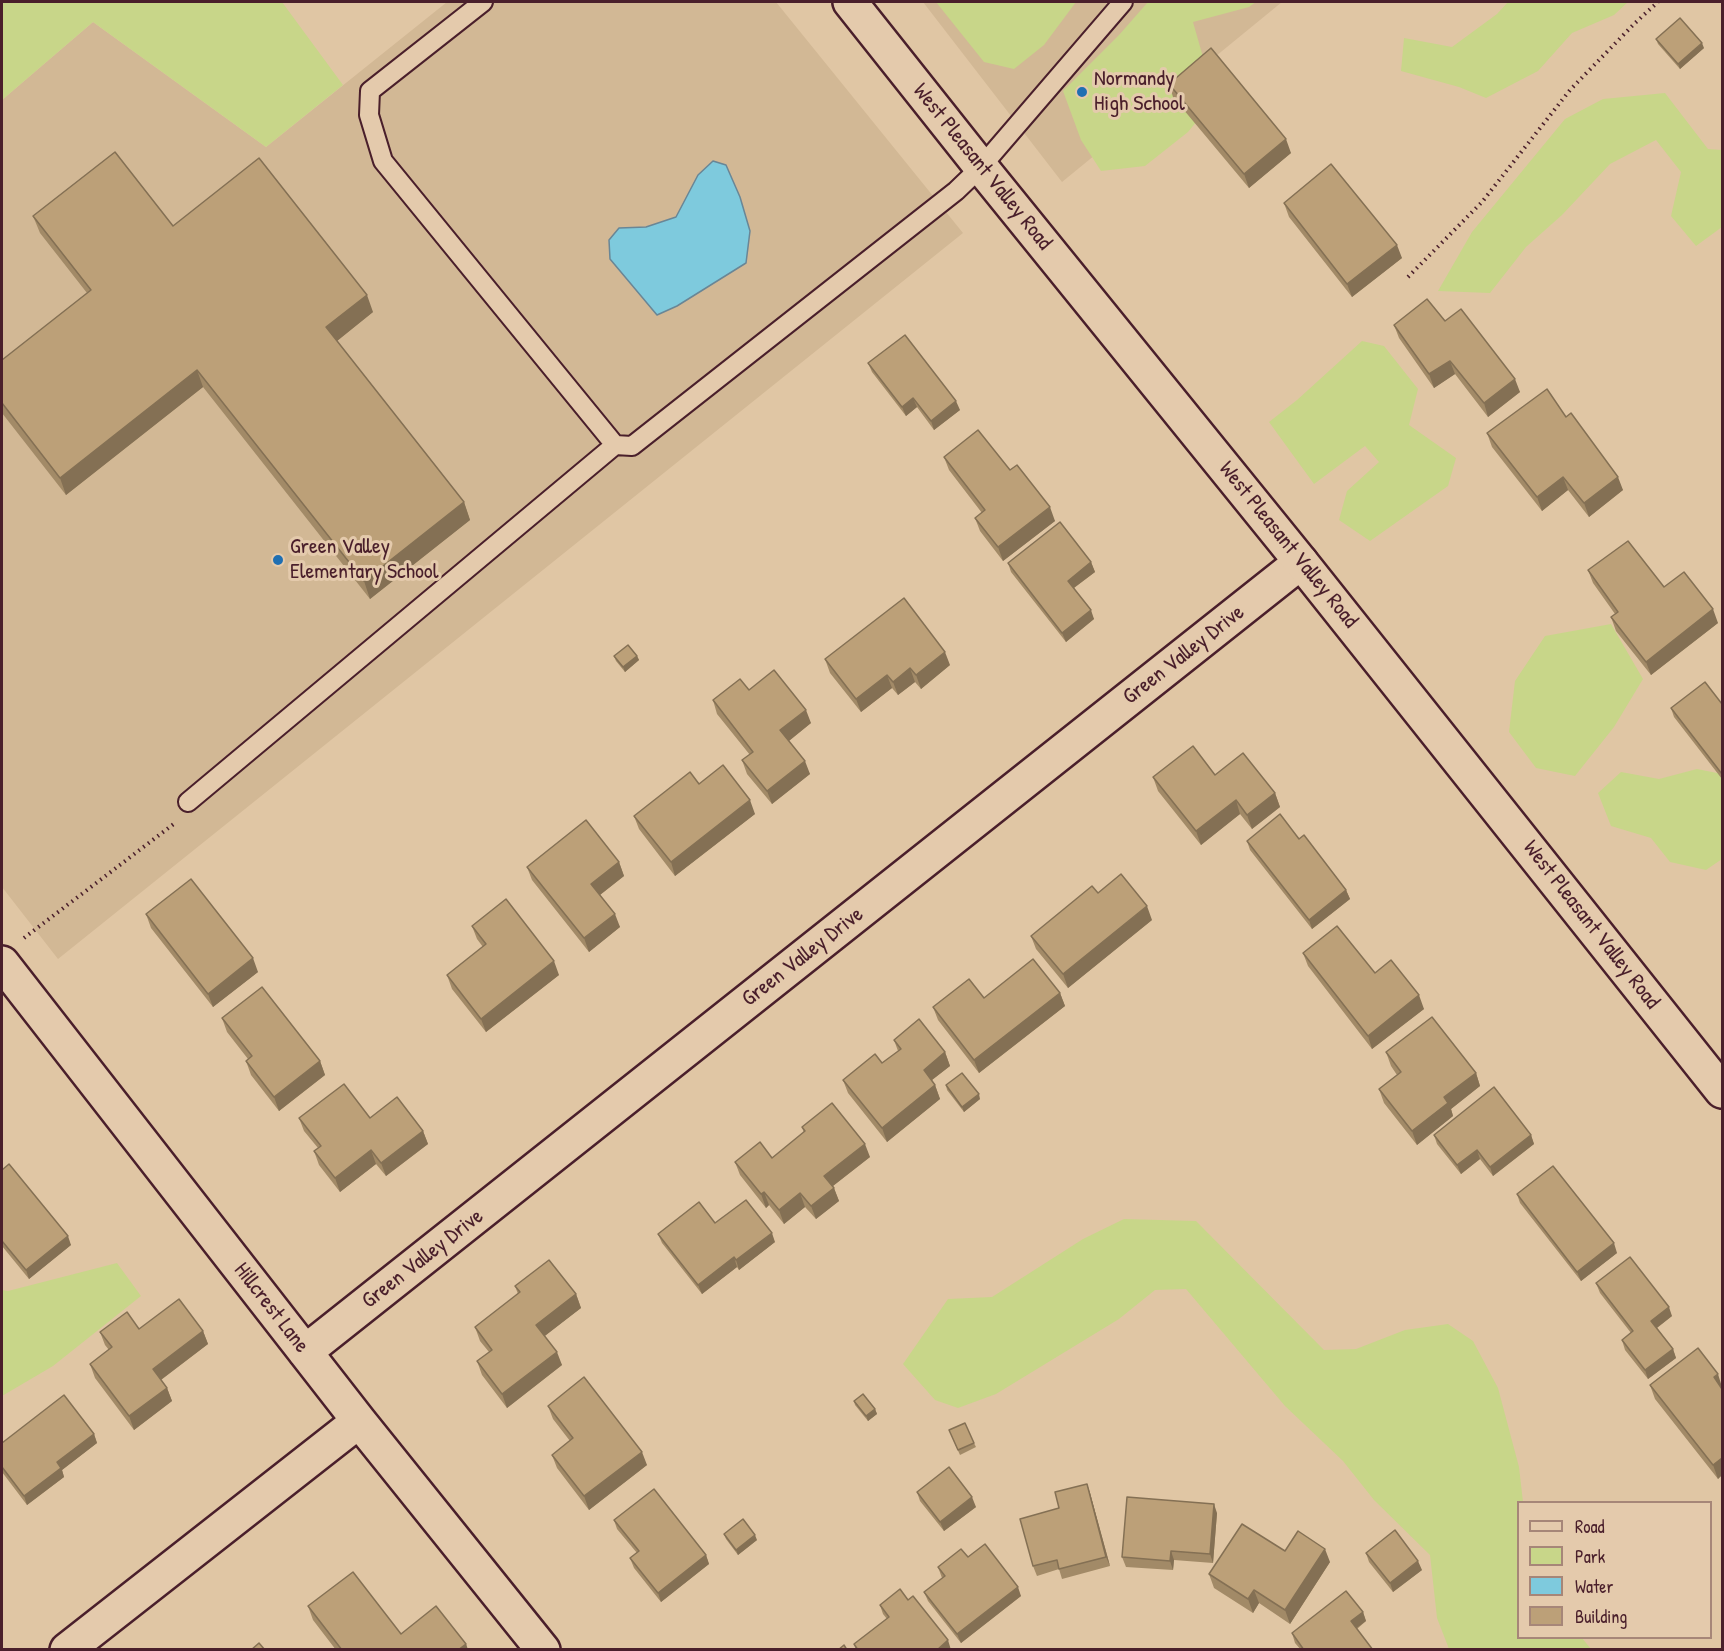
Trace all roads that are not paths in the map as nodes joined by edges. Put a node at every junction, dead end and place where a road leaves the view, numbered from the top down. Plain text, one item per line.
1 (483, 2) edge
2 (850, 2) edge
3 (1123, 2) edge
4 (981, 167) junction
5 (615, 445) junction
6 (1301, 561) junction
7 (189, 802) road end
8 (9, 953) edge
9 (1722, 1091) edge
10 (305, 1352) junction
11 (359, 1421) junction
12 (67, 1650) edge
13 (543, 1650) edge

1 - 5 lane
2 - 4 street, West Pleasant Valley Road
3 - 4 lane
4 - 5 lane
4 - 6 street, West Pleasant Valley Road
5 - 7 lane
6 - 9 street, West Pleasant Valley Road
6 - 10 street, Green Valley Drive
8 - 10 street, Hillcrest Lane
10 - 11 street, Hillcrest Lane
11 - 12 street
11 - 13 street, Hillcrest Lane

